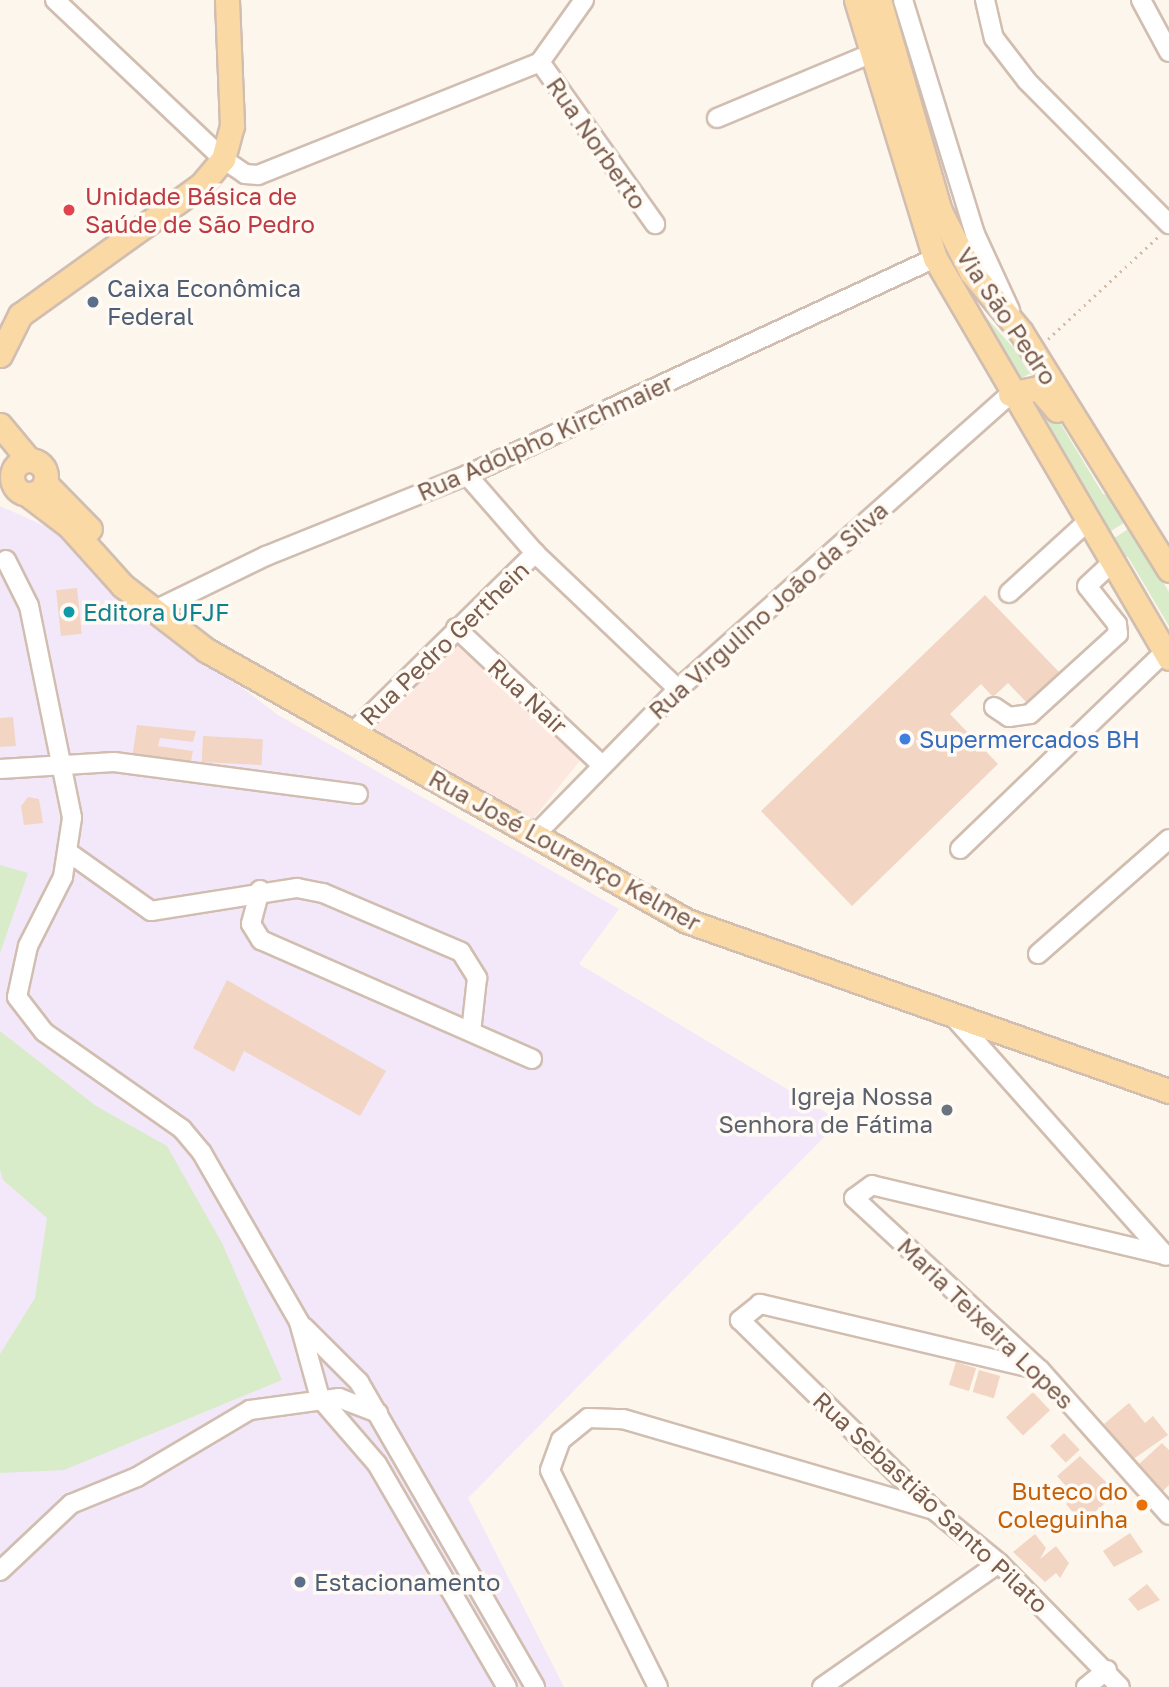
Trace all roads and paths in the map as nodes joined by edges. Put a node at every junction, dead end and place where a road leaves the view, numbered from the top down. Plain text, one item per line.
1 (55, 0) edge
2 (227, 0) edge
3 (584, 0) edge
4 (856, 0) edge
5 (879, 0) edge
6 (904, 0) edge
7 (985, 0) edge
8 (1142, 0) edge
9 (1169, 52) edge
10 (870, 54) junction
11 (540, 62) junction
12 (717, 117) dead end
13 (223, 159) junction
14 (654, 224) dead end
15 (1169, 225) edge
16 (935, 258) junction
17 (1021, 332) junction
18 (3, 342) edge
19 (1034, 352) junction
20 (1010, 394) junction
21 (4, 432) edge
22 (467, 475) junction
23 (19, 479) edge
24 (1119, 490) junction
25 (1087, 522) junction
26 (535, 554) junction
27 (6, 560) dead end
28 (1112, 563) junction
29 (1169, 570) edge
30 (1009, 593) dead end
31 (150, 609) junction
32 (456, 628) junction
33 (1168, 649) edge
34 (678, 689) junction
35 (994, 707) dead end
36 (352, 733) junction
37 (63, 761) junction
38 (601, 764) junction
39 (0, 769) edge
40 (358, 794) dead end
41 (535, 835) junction
42 (1169, 839) edge
43 (960, 849) dead end
44 (68, 852) junction
45 (260, 890) junction
46 (1038, 954) dead end
47 (950, 1012) junction
48 (471, 1032) junction
49 (532, 1059) dead end
50 (1169, 1091) edge
51 (1167, 1256) edge
52 (299, 1322) junction
53 (1040, 1370) junction
54 (320, 1398) junction
55 (378, 1413) junction
56 (934, 1510) junction
57 (436, 1515) junction
58 (1169, 1515) edge
59 (414, 1527) junction
60 (999, 1563) junction
61 (0, 1571) edge
62 (1107, 1670) junction
63 (507, 1687) edge
64 (536, 1687) edge
65 (658, 1687) edge
66 (822, 1687) edge
67 (1086, 1687) edge
68 (1120, 1687) edge

1 - 13 street
2 - 13 main road
3 - 11 street
4 - 10 main road
5 - 17 main road, Via São Pedro
6 - 17 street
7 - 15 street
8 - 9 street
10 - 12 street
10 - 16 main road
11 - 13 street
11 - 14 street, Rua Norberto
13 - 18 main road
15 - 19 path
16 - 20 main road
16 - 22 street, Rua Adolpho Kirchmaier
17 - 19 main road, Via São Pedro
19 - 24 main road, Via São Pedro
20 - 24 main road
20 - 25 main road
20 - 34 street, Rua Virgulino João da Silva
21 - 23 main road, Rua José Lourenço Kelmer
22 - 26 street
22 - 31 street, Rua Adolpho Kirchmaier
23 - 31 main road, Rua José Lourenço Kelmer
24 - 29 main road, Via São Pedro
25 - 28 main road
25 - 30 street
26 - 32 street, Rua Pedro Gerthein
26 - 34 street
27 - 37 street
28 - 33 main road
28 - 35 street
31 - 36 main road, Rua José Lourenço Kelmer
32 - 36 street, Rua Pedro Gerthein
32 - 38 street, Rua Nair
33 - 43 street
34 - 38 street, Rua Virgulino João da Silva
36 - 41 main road, Rua José Lourenço Kelmer
37 - 39 street
37 - 40 street
37 - 44 street
38 - 41 street, Rua Virgulino João da Silva
41 - 47 main road, Rua José Lourenço Kelmer
42 - 46 street
44 - 45 street
44 - 52 street
45 - 48 street
45 - 48 street
47 - 50 main road, Rua José Lourenço Kelmer
47 - 51 street
48 - 49 street
51 - 53 street, Maria Teixeira Lopes
52 - 54 street
52 - 55 street
53 - 56 street, Rua Sebastião Santo Pilato
53 - 58 street, Maria Teixeira Lopes
54 - 55 street
54 - 59 street
54 - 61 street
55 - 57 street
56 - 60 street, Rua Sebastião Santo Pilato
56 - 65 street
57 - 59 street
57 - 64 street
59 - 63 street
60 - 62 street, Rua Sebastião Santo Pilato
60 - 66 street
62 - 67 street
62 - 68 street, Rua Sebastião Santo Pilato

